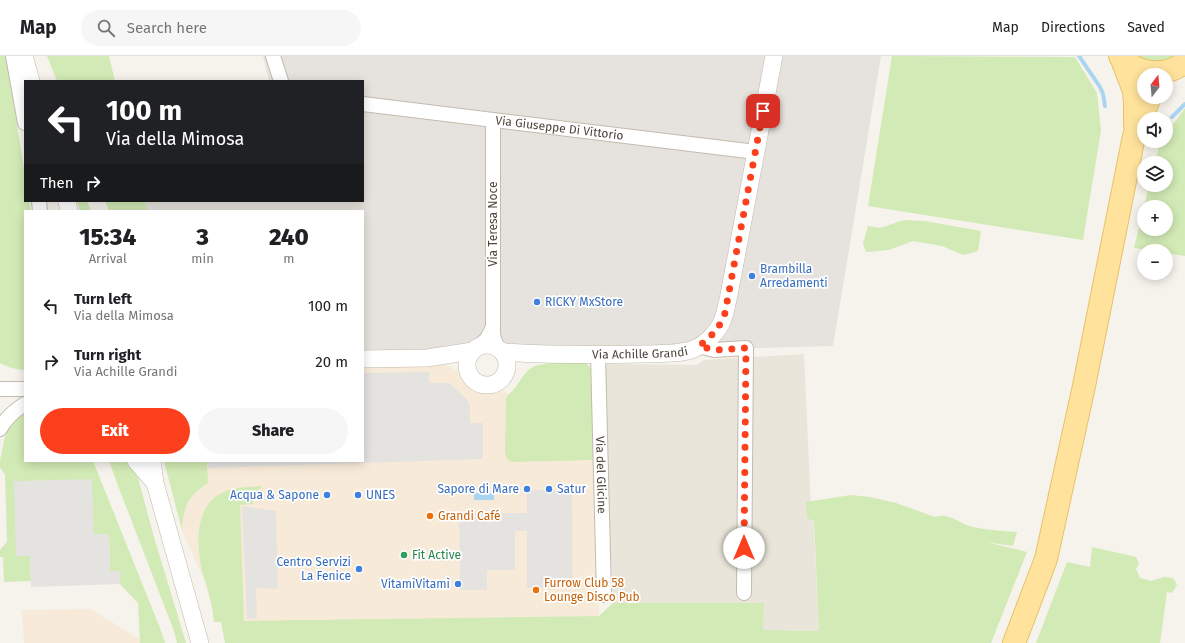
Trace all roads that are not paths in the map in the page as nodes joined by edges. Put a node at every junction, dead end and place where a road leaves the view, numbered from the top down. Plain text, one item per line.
1 (13, 56) edge
2 (24, 56) edge
3 (273, 56) edge
4 (774, 56) edge
5 (1121, 56) edge
6 (1174, 69) edge
7 (31, 80) edge
8 (281, 80) edge
9 (364, 104) edge
10 (1147, 104) edge
11 (24, 117) edge
12 (493, 120) junction
13 (1134, 136) junction
14 (756, 152) junction
15 (493, 327) junction
16 (699, 346) junction
17 (476, 349) junction
18 (499, 350) junction
19 (539, 355) junction
20 (598, 355) junction
21 (427, 358) junction
22 (364, 359) edge
23 (505, 373) junction
24 (470, 375) junction
25 (0, 389) edge
26 (24, 389) edge
27 (24, 405) edge
28 (0, 429) edge
29 (137, 462) edge
30 (152, 462) edge
31 (155, 483) junction
32 (744, 594) dead end
33 (604, 595) dead end
34 (200, 643) edge
35 (1014, 643) edge

1 - 11 street
2 - 7 street
3 - 8 street
4 - 14 street, Via Achille Grandi
5 - 6 main road
5 - 13 main road
9 - 12 street, Via Giuseppe Di Vittorio
10 - 13 main road
12 - 14 street, Via Giuseppe Di Vittorio
12 - 15 street, Via Teresa Noce
13 - 35 main road
14 - 16 street, Via Achille Grandi
15 - 17 street
15 - 18 street, Via Teresa Noce
16 - 20 street, Via Achille Grandi
16 - 32 street
17 - 18 street
17 - 21 street
17 - 24 street
18 - 19 street, Via Achille Grandi
18 - 23 street
19 - 20 street, Via Achille Grandi
19 - 23 street
20 - 33 street, Via del Glicine
21 - 22 street
21 - 24 street
23 - 24 street
25 - 26 street
27 - 28 street
29 - 31 street
30 - 31 street
31 - 34 street

